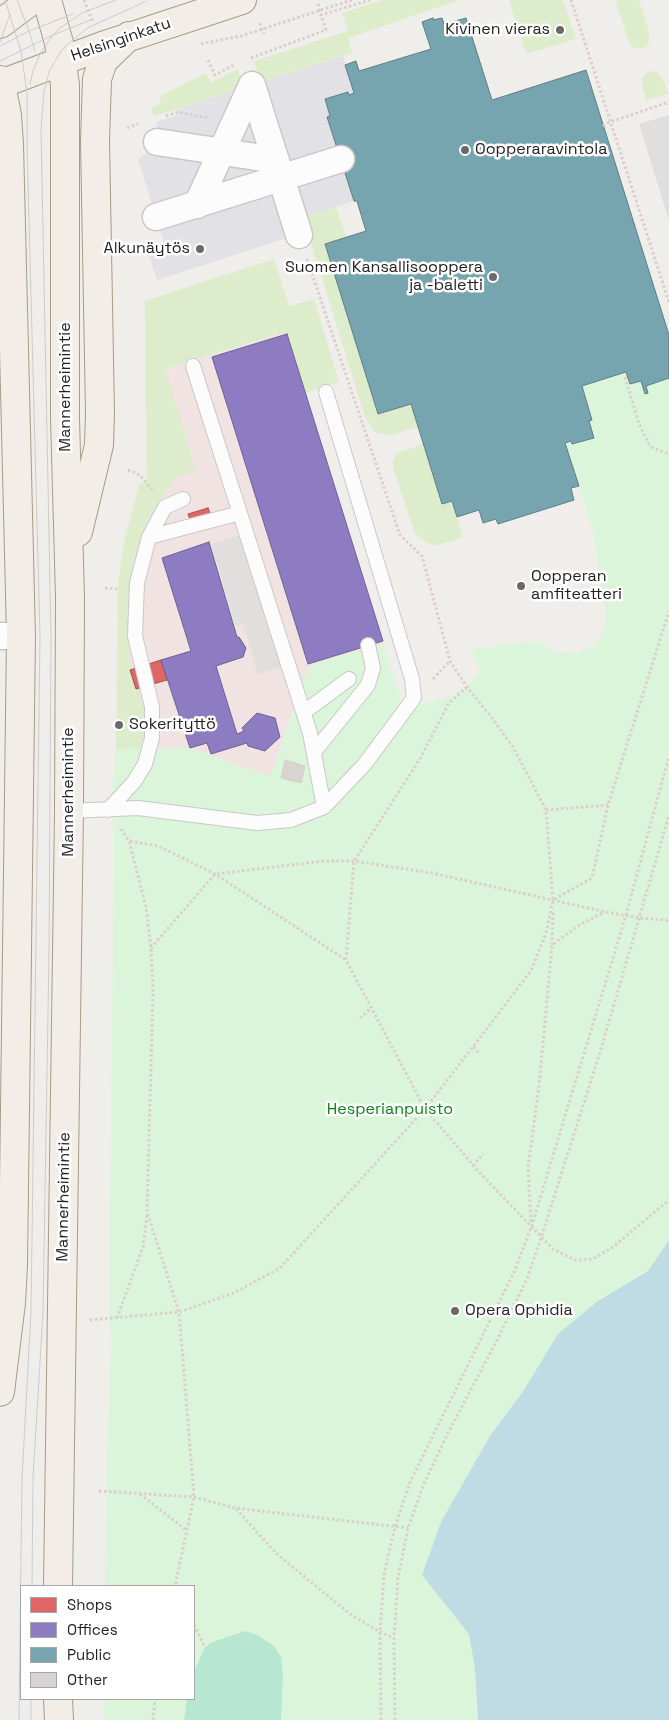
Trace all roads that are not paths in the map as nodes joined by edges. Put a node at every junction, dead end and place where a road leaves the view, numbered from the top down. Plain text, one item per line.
1 (32, 0) edge
2 (47, 0) edge
3 (242, 0) edge
4 (0, 24) edge
5 (129, 36) junction
6 (62, 60) junction
7 (0, 82) edge
8 (157, 142) dead end
9 (221, 152) junction
10 (341, 159) dead end
11 (279, 169) junction
12 (197, 205) junction
13 (156, 217) dead end
14 (299, 235) road end
15 (6, 271) edge
16 (193, 366) dead end
17 (326, 392) dead end
18 (183, 499) dead end
19 (240, 513) junction
20 (149, 538) junction
21 (69, 565) junction
22 (10, 636) edge
23 (368, 646) dead end
24 (350, 679) dead end
25 (304, 712) junction
26 (314, 752) junction
27 (324, 806) junction
28 (70, 810) junction
29 (108, 810) junction
30 (0, 1392) edge
31 (58, 1585) edge
32 (58, 1700) edge
33 (59, 1720) edge

1 - 4 main road
2 - 6 main road, Mannerheimintie
3 - 5 main road, Helsinginkatu
5 - 6 main road, Helsinginkatu
5 - 21 main road
6 - 7 main road, Helsinginkatu
6 - 21 main road, Mannerheimintie
7 - 15 main road
8 - 9 street
9 - 11 street
9 - 11 street
9 - 12 street
10 - 11 street
11 - 12 street
11 - 14 street
12 - 13 street
15 - 22 main road
16 - 19 lane
17 - 27 lane
18 - 20 lane
19 - 20 lane
19 - 25 lane
20 - 29 lane
21 - 28 main road, Mannerheimintie
22 - 30 main road
23 - 26 lane
24 - 25 lane
25 - 26 lane
26 - 27 lane
27 - 29 lane
28 - 29 lane
28 - 31 main road, Mannerheimintie
32 - 33 main road

